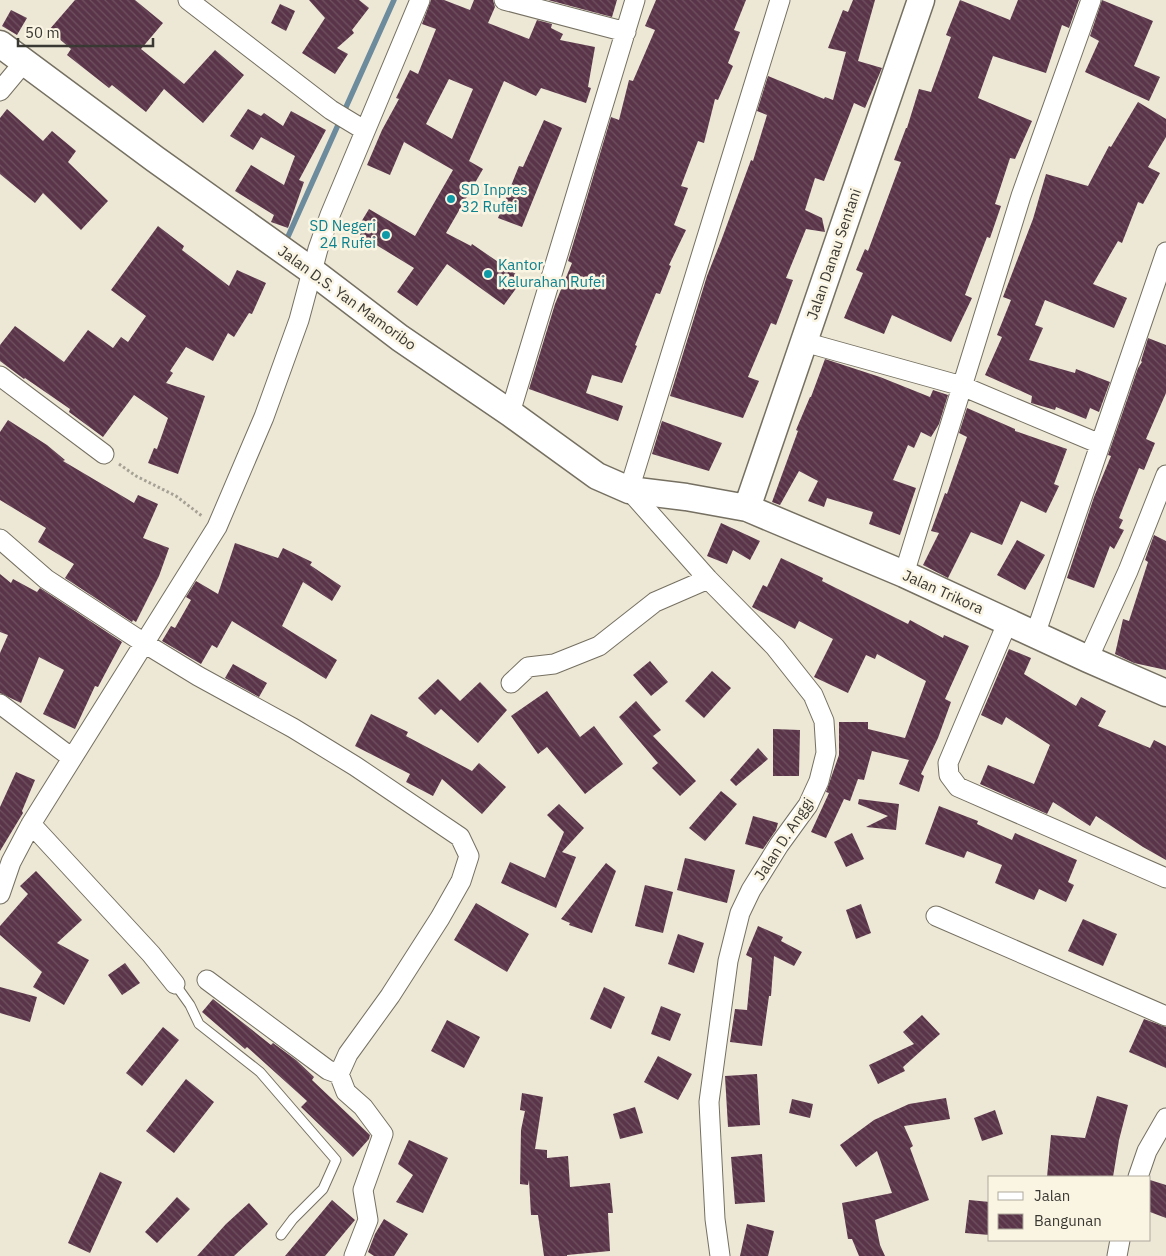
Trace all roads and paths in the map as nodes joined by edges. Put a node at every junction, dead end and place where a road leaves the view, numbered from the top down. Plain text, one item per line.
1 (188, 0) edge
2 (420, 0) edge
3 (504, 0) edge
4 (635, 0) edge
5 (780, 0) edge
6 (921, 0) edge
7 (1091, 0) edge
8 (626, 32) junction
9 (0, 44) edge
10 (25, 62) junction
11 (0, 91) edge
12 (358, 126) junction
13 (1166, 252) edge
14 (312, 271) junction
15 (804, 342) junction
16 (0, 376) edge
17 (962, 386) junction
18 (510, 413) junction
19 (1100, 444) junction
20 (104, 454) joint
21 (1166, 475) edge
22 (629, 490) junction
23 (716, 502) joint
24 (747, 508) junction
25 (217, 527) junction
26 (0, 540) edge
27 (904, 574) junction
28 (708, 579) junction
29 (1008, 621) junction
30 (1035, 635) junction
31 (144, 643) junction
32 (1088, 659) junction
33 (511, 683) dead end
34 (1166, 692) edge
35 (0, 704) edge
36 (72, 758) junction
37 (31, 824) junction
38 (6, 859) edge
39 (1166, 878) edge
40 (0, 894) edge
41 (936, 916) dead end
42 (207, 980) dead end
43 (175, 984) joint
44 (1166, 1016) edge
45 (339, 1074) junction
46 (1166, 1118) edge
47 (1138, 1176) edge
48 (281, 1235) dead end
49 (1120, 1241) edge
50 (354, 1256) edge
51 (720, 1256) edge
52 (1117, 1256) edge

1 - 12 street
2 - 12 street
3 - 8 street
4 - 8 street
5 - 22 street
6 - 15 street, Jalan Danau Sentani
7 - 17 street
8 - 18 street
9 - 10 street, Jalan D.S. Yan Mamoribo
10 - 11 street
10 - 14 street, Jalan D.S. Yan Mamoribo
12 - 14 street
13 - 19 street
14 - 18 street, Jalan D.S. Yan Mamoribo
14 - 25 street
15 - 17 street
15 - 24 street, Jalan Danau Sentani
16 - 20 street
17 - 19 street
17 - 27 street
18 - 22 street, Jalan D.S. Yan Mamoribo
19 - 30 street
20 - 25 path
21 - 32 street
22 - 23 street, Jalan D.S. Yan Mamoribo
22 - 28 street, Jalan D. Anggi
23 - 24 street, Jalan Trikora
24 - 27 street, Jalan Trikora
25 - 31 street
26 - 31 street
27 - 29 street, Jalan Trikora
28 - 33 street
28 - 51 street, Jalan D. Anggi
29 - 30 street, Jalan Trikora
29 - 39 street
30 - 32 street, Jalan Trikora
31 - 36 street
31 - 45 street
32 - 34 street, Jalan Trikora
35 - 36 street
36 - 37 street
37 - 38 street
37 - 43 street
38 - 40 street
41 - 44 street
42 - 45 street
43 - 48 lane
45 - 50 street
46 - 47 street
49 - 52 street

